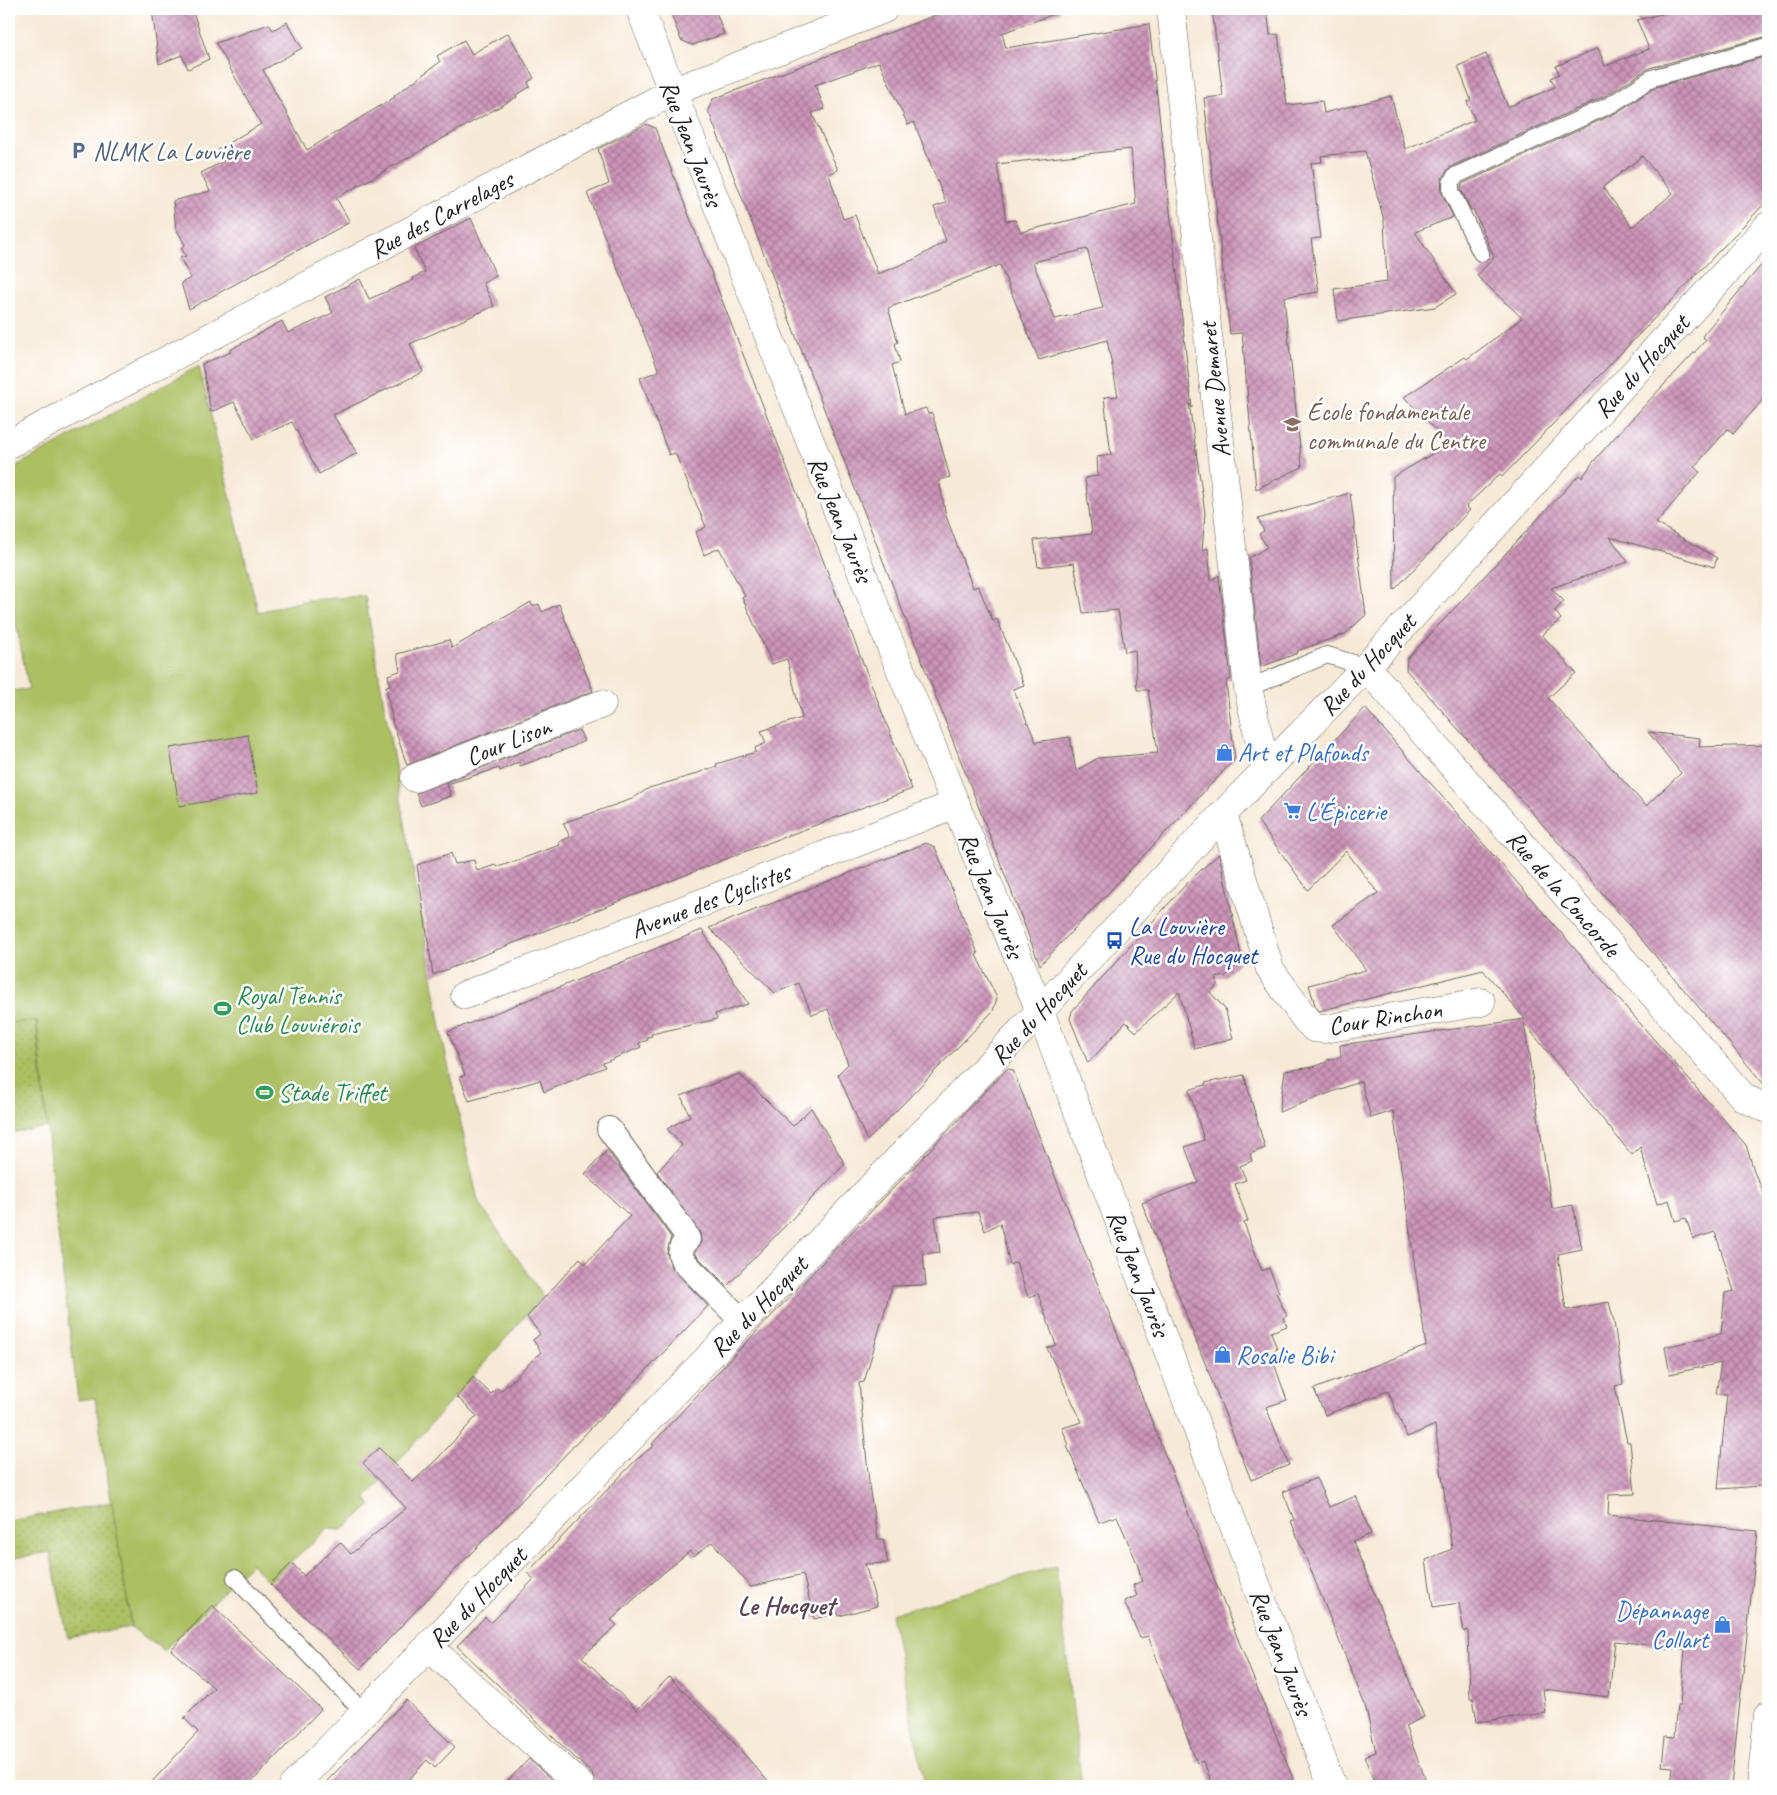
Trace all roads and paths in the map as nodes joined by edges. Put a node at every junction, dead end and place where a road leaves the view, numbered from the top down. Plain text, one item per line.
1 (640, 9) edge
2 (884, 9) edge
3 (1171, 9) edge
4 (1768, 46) edge
5 (672, 92) junction
6 (1768, 226) edge
7 (1481, 253) dead end
8 (9, 444) edge
9 (1366, 667) junction
10 (1248, 688) junction
11 (602, 704) dead end
12 (1266, 770) junction
13 (415, 778) dead end
14 (956, 804) junction
15 (1223, 814) junction
16 (465, 995) dead end
17 (1481, 1002) dead end
18 (1040, 1011) junction
19 (1768, 1109) edge
20 (609, 1130) dead end
21 (743, 1322) junction
22 (236, 1578) dead end
23 (429, 1647) junction
24 (364, 1713) junction
25 (1768, 1716) edge
26 (293, 1786) edge
27 (581, 1786) edge
28 (1332, 1786) edge
29 (1761, 1786) edge

1 - 5 street, Rue Jean Jaurès
2 - 5 street, Rue des Carrelages
3 - 10 street, Avenue Demaret
4 - 7 lane
5 - 8 street, Rue des Carrelages
5 - 14 street, Rue Jean Jaurès
6 - 9 street, Rue du Hocquet
9 - 10 lane
9 - 12 street, Rue du Hocquet
9 - 19 street, Rue de la Concorde
10 - 12 street, Avenue Demaret
11 - 13 street, Cour Lison
12 - 15 street, Rue du Hocquet
14 - 16 street, Avenue des Cyclistes
14 - 18 street, Rue Jean Jaurès
15 - 17 street, Cour Rinchon
15 - 18 street, Rue du Hocquet
18 - 21 street, Rue du Hocquet
18 - 28 street, Rue Jean Jaurès
20 - 21 street
21 - 23 street, Rue du Hocquet
22 - 24 lane
23 - 24 street, Rue du Hocquet
23 - 27 street
24 - 26 street, Rue du Hocquet
25 - 29 street

